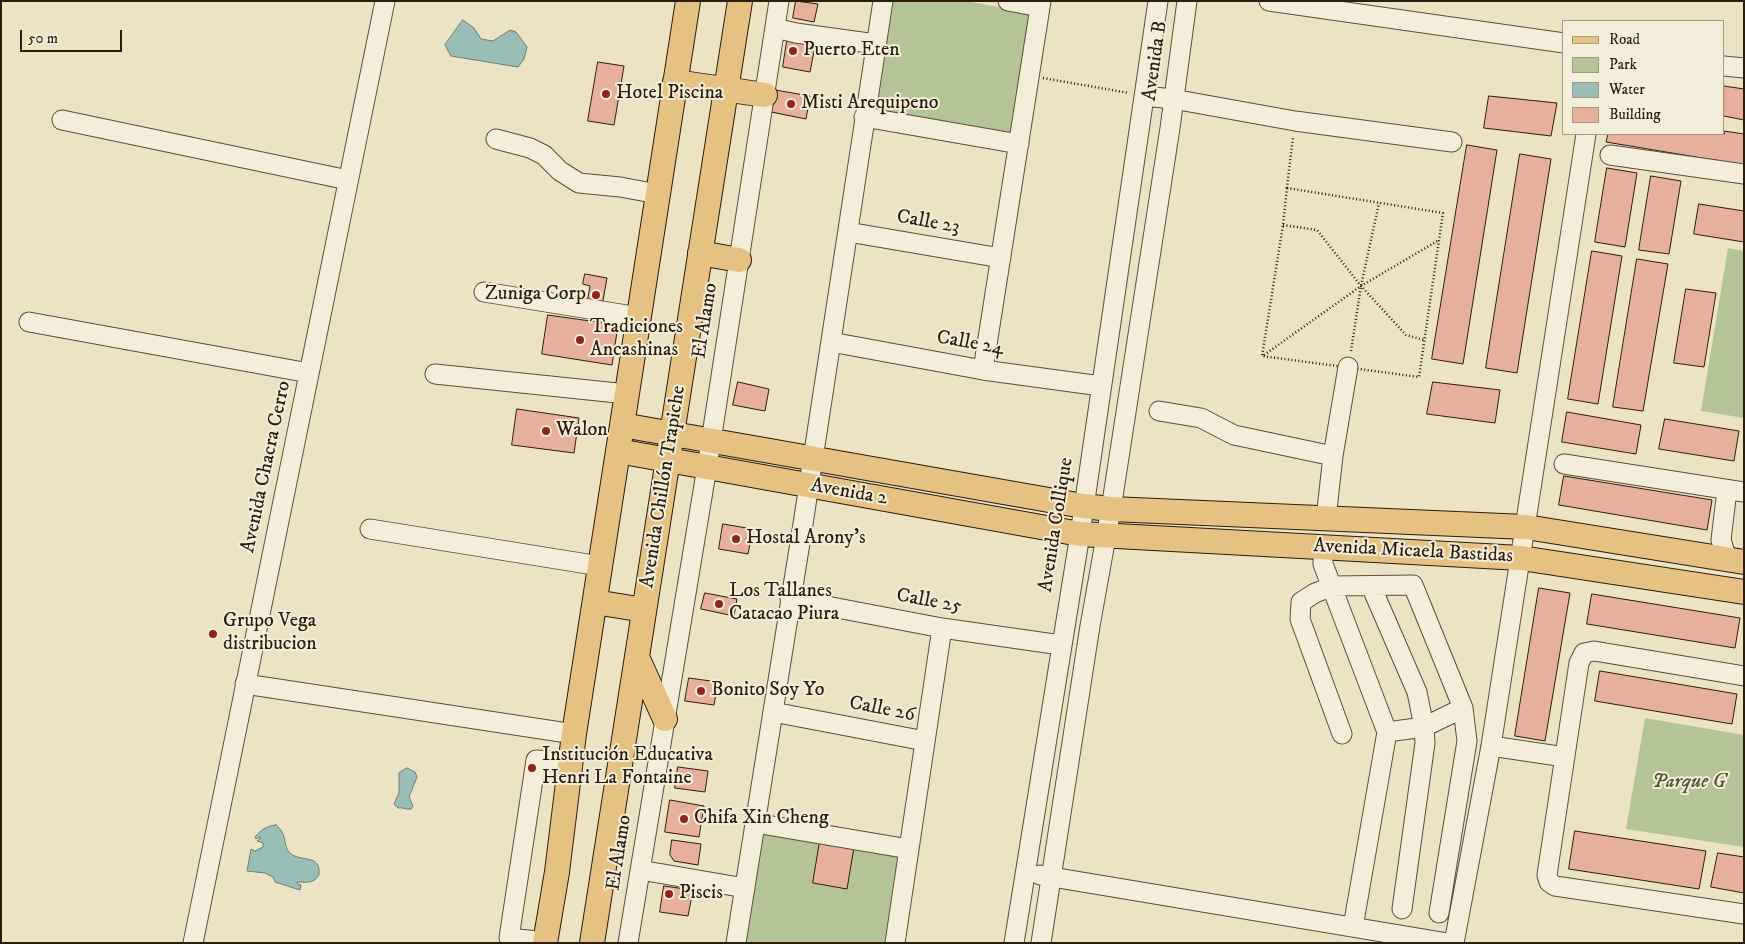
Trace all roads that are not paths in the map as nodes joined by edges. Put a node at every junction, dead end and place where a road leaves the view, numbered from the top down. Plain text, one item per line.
1 (385, 1) edge
2 (688, 1) edge
3 (740, 1) edge
4 (779, 1) edge
5 (883, 1) edge
6 (1008, 1) edge
7 (1158, 1) edge
8 (1187, 1) edge
9 (1269, 1) edge
10 (1041, 4) edge
11 (775, 28) junction
12 (1562, 43) edge
13 (876, 44) junction
14 (1725, 66) edge
15 (1744, 68) edge
16 (675, 82) junction
17 (726, 90) junction
18 (764, 95) junction
19 (1173, 99) junction
20 (1143, 105) junction
21 (864, 117) junction
22 (62, 120) dead end
23 (1586, 135) edge
24 (496, 139) dead end
25 (1452, 142) dead end
26 (1019, 144) junction
27 (1610, 154) dead end
28 (1744, 174) edge
29 (348, 180) junction
30 (658, 194) junction
31 (848, 232) junction
32 (700, 253) junction
33 (1001, 258) junction
34 (738, 260) junction
35 (484, 292) dead end
36 (639, 317) junction
37 (29, 322) dead end
38 (831, 342) junction
39 (1348, 366) road end
40 (983, 370) junction
41 (309, 373) junction
42 (434, 374) dead end
43 (1101, 386) junction
44 (627, 394) junction
45 (1159, 411) dead end
46 (622, 425) junction
47 (672, 433) junction
48 (710, 440) junction
49 (618, 451) junction
50 (1333, 456) junction
51 (812, 459) junction
52 (668, 460) junction
53 (1564, 464) dead end
54 (707, 467) junction
55 (808, 486) junction
56 (1736, 491) edge
57 (1083, 506) junction
58 (1111, 509) junction
59 (1184, 513) junction
60 (1326, 518) junction
61 (1526, 527) junction
62 (370, 529) dead end
63 (1080, 534) junction
64 (1106, 536) junction
65 (1186, 539) junction
66 (1323, 546) junction
67 (1521, 558) junction
68 (1736, 561) edge
69 (600, 566) junction
70 (1333, 586) junction
71 (1372, 586) junction
72 (1734, 590) edge
73 (790, 599) junction
74 (595, 602) junction
75 (644, 610) junction
76 (942, 628) junction
77 (1061, 645) junction
78 (637, 658) junction
79 (1744, 676) edge
80 (245, 684) junction
81 (1463, 708) junction
82 (773, 712) junction
83 (665, 719) junction
84 (1424, 726) junction
85 (1387, 732) junction
86 (574, 734) junction
87 (1342, 734) dead end
88 (925, 741) junction
89 (1491, 746) junction
90 (1565, 757) junction
91 (572, 762) junction
92 (755, 823) junction
93 (909, 849) junction
94 (640, 870) junction
95 (1025, 873) junction
96 (1051, 877) junction
97 (745, 888) junction
98 (1402, 909) dead end
99 (1440, 912) dead end
100 (1744, 914) edge
101 (1353, 927) junction
102 (545, 942) edge
103 (193, 943) edge
104 (592, 943) edge
105 (628, 943) edge
106 (736, 943) edge
107 (895, 943) edge
108 (1014, 943) edge
109 (1041, 943) edge
110 (1448, 943) edge
111 (1454, 943) edge

1 - 29 street, Avenida Chacra Cerro
2 - 16 main road
3 - 17 main road, Avenida Chillón Trapiche
4 - 11 street, El Alamo
5 - 13 street
6 - 10 street
7 - 20 street, Avenida B
8 - 19 street, Avenida B
9 - 12 street
10 - 26 street
11 - 13 street
11 - 18 street, El Alamo
13 - 21 street
14 - 15 street
16 - 17 main road
16 - 30 main road
17 - 18 main road
17 - 32 main road, Avenida Chillón Trapiche
18 - 34 street, El Alamo
19 - 20 street
19 - 25 street
19 - 58 street, Avenida B
20 - 43 street, Avenida Collique
21 - 26 street
21 - 31 street
22 - 29 street
23 - 61 street
24 - 30 street
26 - 33 street
27 - 28 street
29 - 41 street, Avenida Chacra Cerro
30 - 36 main road
31 - 33 street, Calle 23
31 - 38 street
32 - 34 main road
32 - 47 main road, Avenida Chillón Trapiche
33 - 40 street
34 - 48 street, El Alamo
35 - 36 street
36 - 44 main road
37 - 41 street
38 - 40 street, Calle 24
38 - 51 street
39 - 50 street
40 - 43 street, Calle 24
41 - 80 street, Avenida Chacra Cerro
42 - 44 street
43 - 57 street, Avenida Collique
44 - 46 main road
45 - 50 street
46 - 47 main road, Avenida 2
46 - 49 main road
47 - 48 main road, Avenida 2
47 - 52 main road, Avenida Chillón Trapiche
48 - 51 main road, Avenida 2
48 - 54 street, El Alamo
49 - 52 main road, Avenida 2
49 - 69 main road
50 - 60 street
51 - 55 street
51 - 57 main road, Avenida 2
52 - 54 main road, Avenida 2
52 - 75 main road, Avenida Chillón Trapiche
53 - 56 street
54 - 55 main road, Avenida 2
54 - 83 street, El Alamo
55 - 63 main road, Avenida 2
55 - 73 street
56 - 68 street
57 - 58 main road, Avenida Micaela Bastidas
57 - 63 street, Avenida Collique
58 - 59 main road, Avenida Micaela Bastidas
58 - 64 street, Avenida B
59 - 60 main road, Avenida Micaela Bastidas
59 - 65 main road
60 - 61 main road, Avenida Micaela Bastidas
60 - 66 main road
61 - 67 street
61 - 68 main road, Avenida Micaela Bastidas
62 - 69 street
63 - 64 main road, Avenida Micaela Bastidas
63 - 77 street, Avenida Collique
64 - 65 main road, Avenida Micaela Bastidas
64 - 96 street, Avenida B
65 - 66 main road, Avenida Micaela Bastidas
66 - 67 main road, Avenida Micaela Bastidas
66 - 70 street
67 - 72 main road, Avenida Micaela Bastidas
67 - 89 street
68 - 72 main road
69 - 74 main road
70 - 71 street
70 - 85 street
70 - 87 street
71 - 81 street
71 - 84 street
73 - 76 street, Calle 25
73 - 82 street
74 - 75 main road
74 - 86 main road
75 - 78 main road, Avenida Chillón Trapiche
76 - 77 street, Calle 25
76 - 88 street
77 - 95 street, Avenida Collique
78 - 83 main road
78 - 104 main road, Avenida Chillón Trapiche
79 - 90 street
80 - 86 street
80 - 103 street, Avenida Chacra Cerro
81 - 84 street
81 - 99 street
82 - 88 street, Calle 26
82 - 92 street
83 - 94 street, El Alamo
84 - 85 street
84 - 98 street
85 - 101 street
86 - 91 main road
88 - 93 street
89 - 90 street
89 - 111 street
90 - 100 street
91 - 102 main road
91 - 102 street
92 - 93 street
92 - 97 street
93 - 107 street
94 - 97 street
94 - 105 street, El Alamo
95 - 96 street
95 - 108 street, Avenida Collique
96 - 101 street
96 - 109 street, Avenida B
97 - 106 street
101 - 110 street

